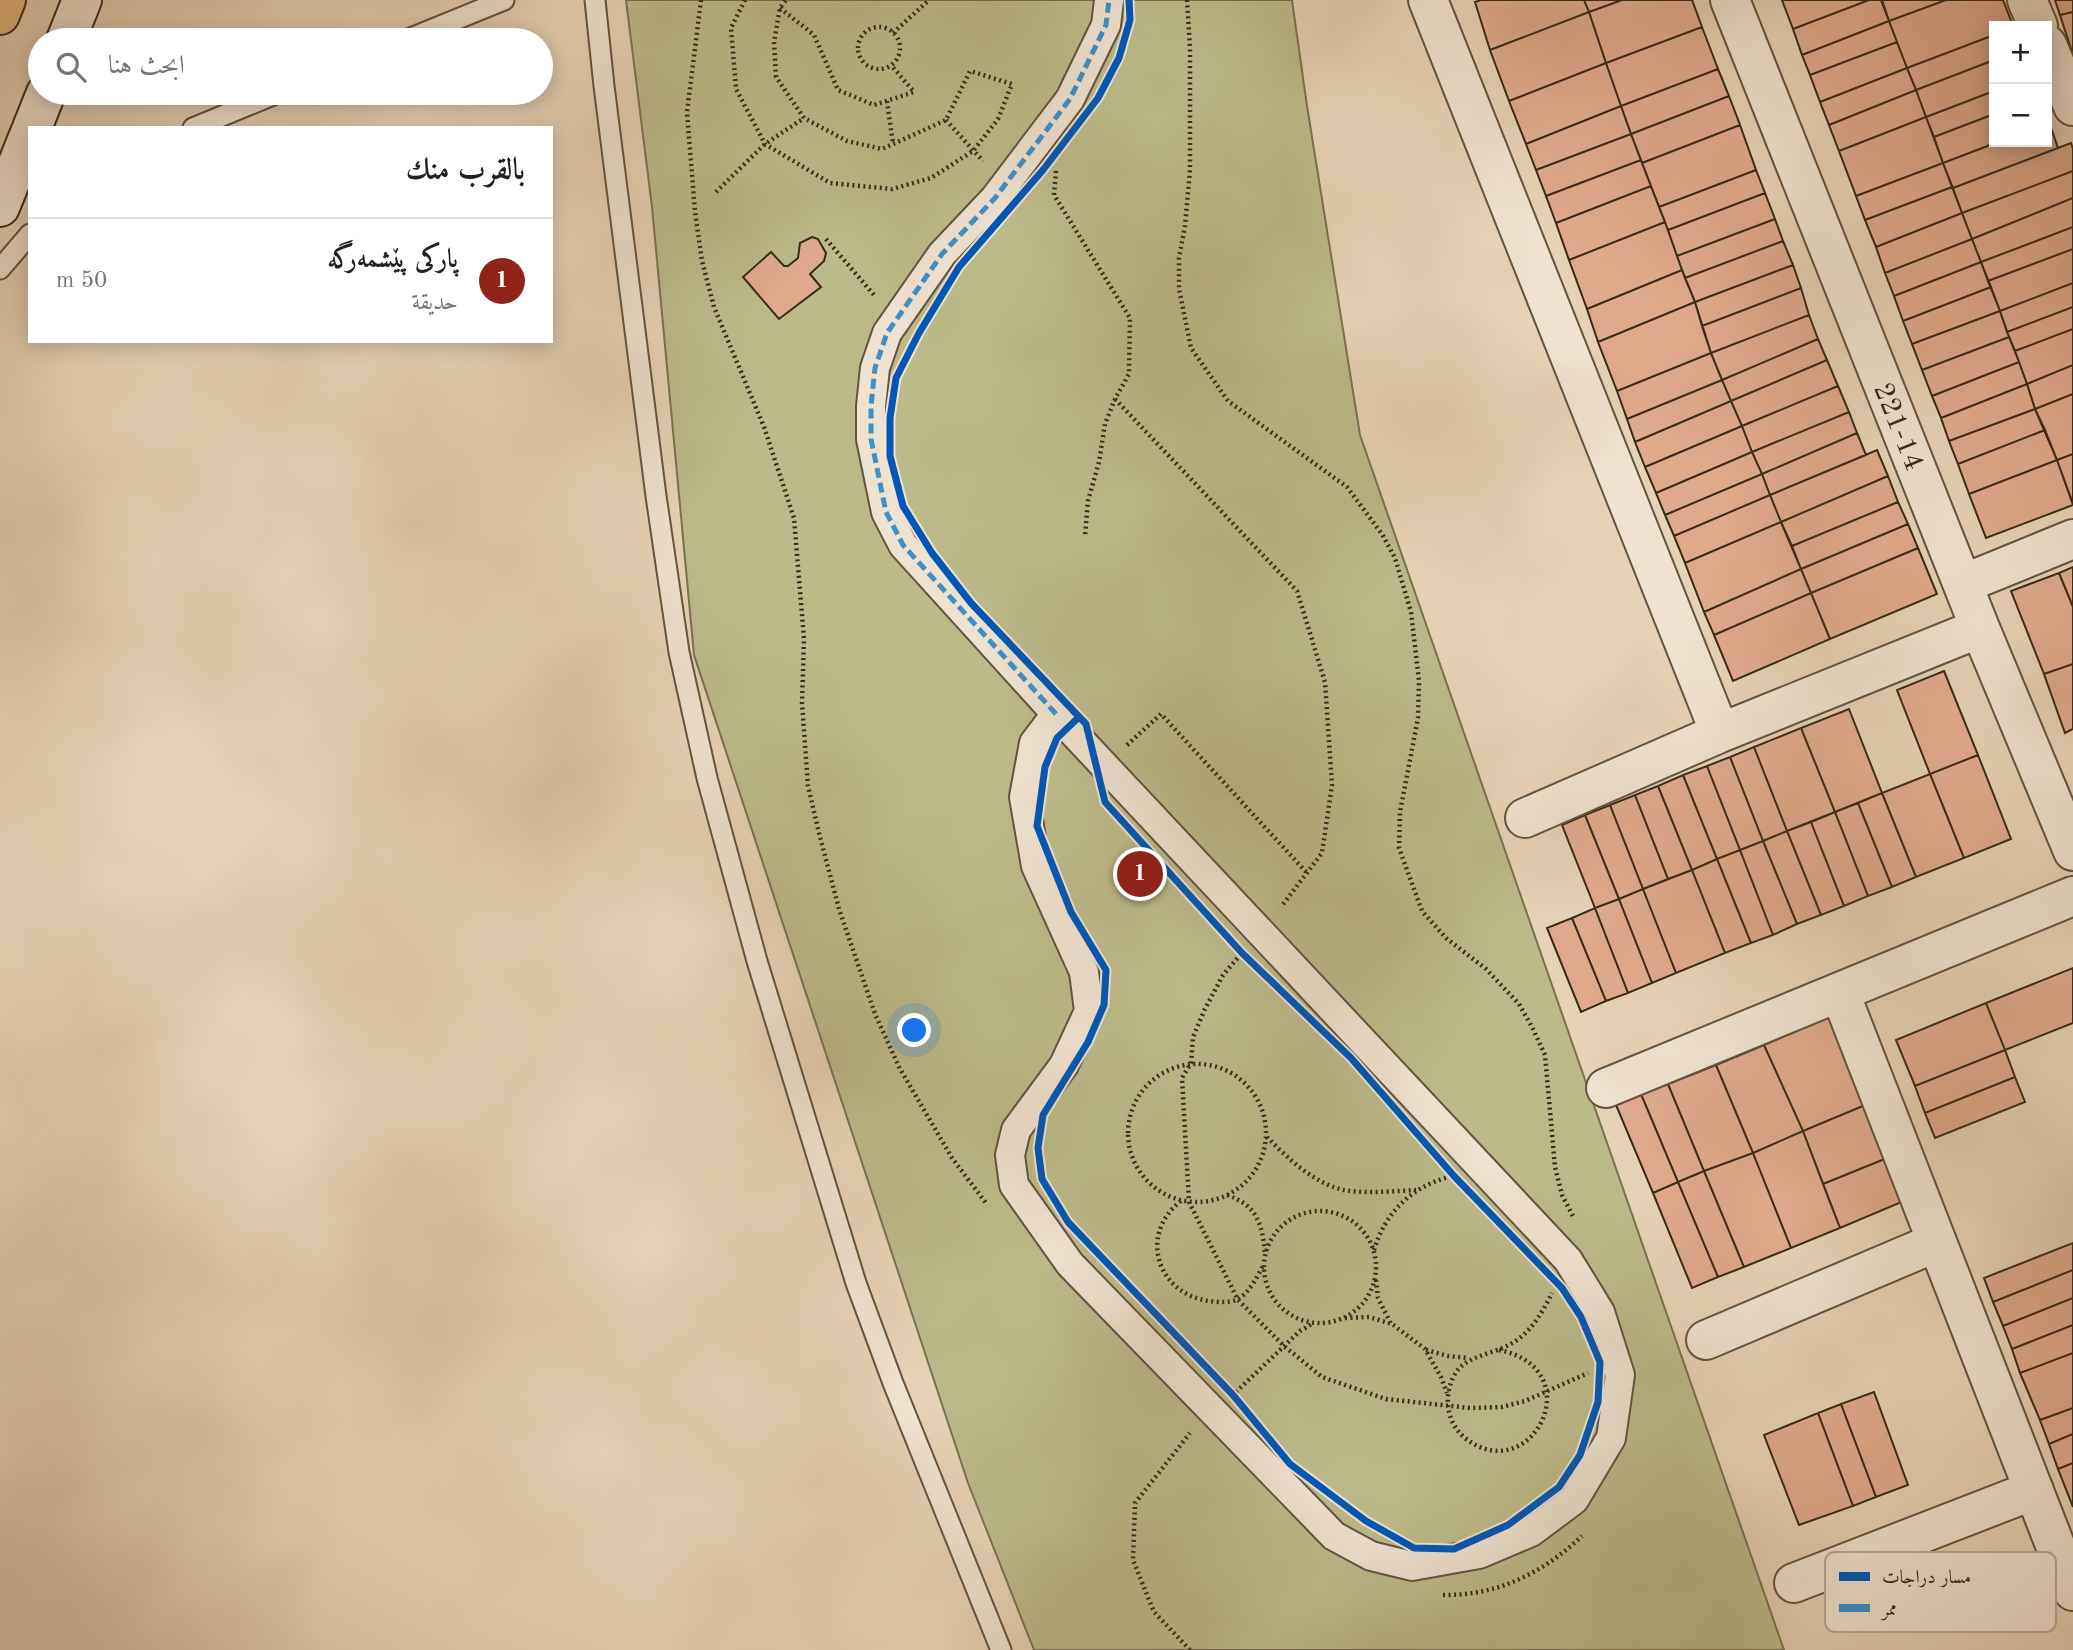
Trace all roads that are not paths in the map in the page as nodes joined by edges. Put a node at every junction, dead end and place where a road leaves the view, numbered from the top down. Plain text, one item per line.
1 (6, 0) edge
2 (82, 0) edge
3 (504, 0) edge
4 (595, 0) edge
5 (1109, 0) edge
6 (1428, 0) edge
7 (1730, 0) edge
8 (2027, 0) edge
9 (0, 15) edge
10 (2036, 21) edge
11 (71, 28) edge
12 (435, 28) edge
13 (2052, 57) edge
14 (41, 105) edge
15 (249, 105) edge
16 (2073, 106) edge
17 (33, 126) edge
18 (198, 126) edge
19 (28, 138) edge
20 (0, 207) edge
21 (28, 236) edge
22 (0, 269) edge
23 (2073, 539) edge
24 (1963, 584) junction
25 (1980, 628) junction
26 (1056, 714) junction
27 (1720, 733) junction
28 (1525, 818) dead end
29 (2069, 829) edge
30 (2073, 896) edge
31 (1840, 993) junction
32 (1606, 1088) dead end
33 (1937, 1242) junction
34 (1706, 1340) dead end
35 (2034, 1490) junction
36 (1876, 1552) edge
37 (1825, 1572) edge
38 (1794, 1584) dead end
39 (2073, 1591) edge
40 (1001, 1650) edge

1 - 9 highway
2 - 11 street
3 - 12 lane
4 - 40 lane
5 - 26 street
6 - 27 street
7 - 24 street, 221-14
8 - 10 street
13 - 16 street
14 - 17 street
15 - 18 lane
19 - 20 street
21 - 22 lane
23 - 24 street
24 - 25 street, 221-14
25 - 27 street
25 - 29 street, 221-14
26 - 26 street
27 - 28 street
30 - 31 street
31 - 32 street
31 - 33 street
33 - 34 street
33 - 35 street
35 - 36 street
35 - 39 street
37 - 38 street

